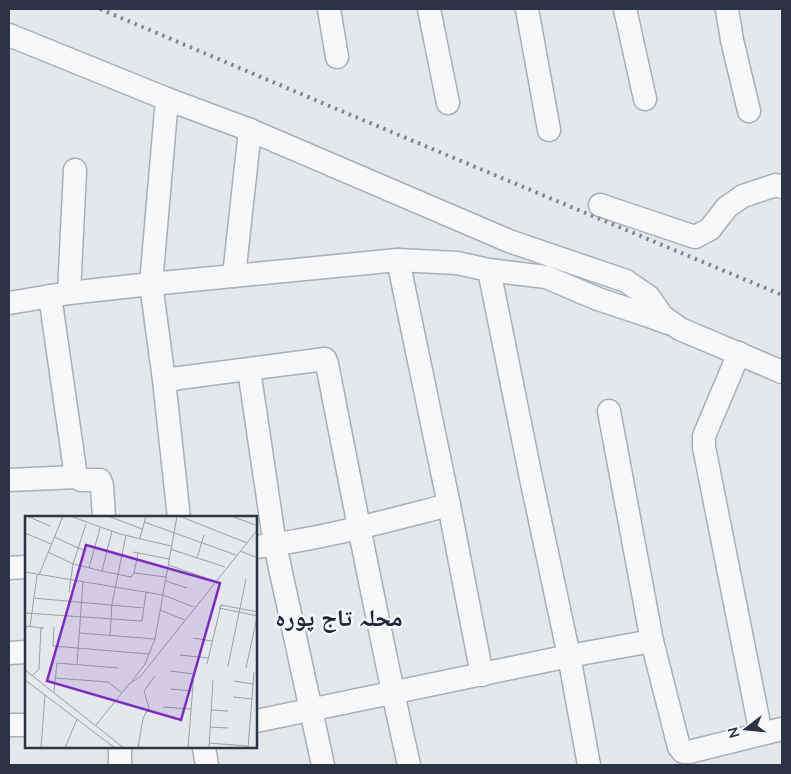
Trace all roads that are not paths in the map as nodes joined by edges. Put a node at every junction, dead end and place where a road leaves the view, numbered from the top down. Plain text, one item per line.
1 (329, 9) edge
2 (429, 9) edge
3 (527, 9) edge
4 (625, 9) edge
5 (727, 9) edge
6 (9, 35) edge
7 (337, 57) dead end
8 (167, 99) junction
9 (645, 99) dead end
10 (448, 104) dead end
11 (749, 111) dead end
12 (250, 130) junction
13 (549, 130) dead end
14 (75, 170) dead end
15 (782, 187) edge
16 (600, 206) dead end
17 (398, 260) junction
18 (489, 270) junction
19 (234, 276) junction
20 (151, 284) junction
21 (60, 294) junction
22 (9, 303) edge
23 (680, 329) junction
24 (739, 353) junction
25 (249, 370) junction
26 (782, 372) edge
27 (164, 380) junction
28 (609, 411) dead end
29 (76, 477) junction
30 (9, 480) edge
31 (449, 505) junction
32 (104, 516) edge
33 (179, 516) edge
34 (358, 528) junction
35 (266, 546) edge
36 (25, 567) edge
37 (9, 568) edge
38 (652, 640) junction
39 (25, 652) edge
40 (9, 653) edge
41 (569, 656) junction
42 (482, 674) junction
43 (392, 693) junction
44 (311, 710) junction
45 (258, 721) edge
46 (9, 725) edge
47 (25, 725) edge
48 (772, 731) edge
49 (120, 749) edge
50 (204, 749) edge
51 (120, 765) edge
52 (207, 765) edge
53 (323, 765) edge
54 (409, 765) edge
55 (589, 765) edge

1 - 7 street
2 - 10 street
3 - 13 street
4 - 9 street
5 - 11 street
6 - 8 street
8 - 12 street
8 - 20 street
12 - 19 street
12 - 23 street
14 - 21 street
15 - 16 street
17 - 18 street
17 - 19 street
17 - 31 street
18 - 23 street
18 - 41 street
19 - 20 street
20 - 21 street
20 - 27 street
21 - 22 street
21 - 29 street
23 - 24 street
24 - 26 street
24 - 48 street
25 - 27 street
25 - 34 street
25 - 35 street
27 - 33 street
28 - 38 street
29 - 30 street
29 - 32 street
31 - 34 street
31 - 42 street
34 - 35 street
34 - 43 street
35 - 44 street
36 - 37 street
38 - 41 street
38 - 48 street
39 - 40 street
41 - 42 street
41 - 55 street
42 - 43 street
43 - 44 street
43 - 54 street
44 - 45 street
44 - 53 street
46 - 47 street
49 - 51 street
50 - 52 street

